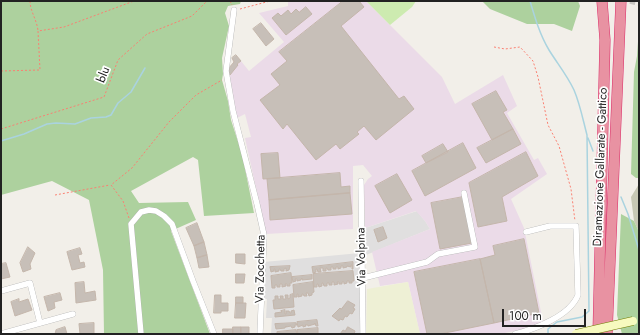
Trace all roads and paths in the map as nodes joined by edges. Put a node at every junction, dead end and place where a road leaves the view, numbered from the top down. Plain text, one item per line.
1 (30, 1) edge
2 (134, 1) edge
3 (207, 1) edge
4 (270, 1) edge
5 (602, 1) edge
6 (621, 1) edge
7 (234, 10) joint
8 (38, 31) junction
9 (494, 47) dead end
10 (1, 71) edge
11 (226, 78) junction
12 (1, 129) edge
13 (361, 181) dead end
14 (111, 185) junction
15 (464, 193) dead end
16 (55, 195) dead end
17 (131, 224) junction
18 (576, 226) junction
19 (526, 232) dead end
20 (363, 278) junction
21 (1, 291) edge
22 (73, 314) dead end
23 (634, 321) dead end
24 (40, 323) junction
25 (1, 334) edge
26 (141, 334) edge
27 (214, 334) edge
28 (260, 334) edge
29 (363, 334) edge
30 (515, 334) edge
31 (576, 334) edge
32 (598, 334) edge
33 (607, 334) edge

1 - 8 path
2 - 8 path
3 - 12 path, blu
4 - 7 path
5 - 32 highway, Diramazione Gallarate - Gattico
6 - 33 highway, Diramazione Gallarate - Gattico
7 - 11 street, Via Zocchetta
8 - 10 path
9 - 18 path
11 - 14 path
11 - 28 street, Via Zocchetta
13 - 20 street, Via Volpina
14 - 16 path
14 - 17 path
15 - 20 street
17 - 26 street
17 - 27 street
18 - 19 street
18 - 30 street
20 - 29 street, Via Volpina
21 - 24 street
22 - 24 street
23 - 31 main road, bridge
24 - 25 street

